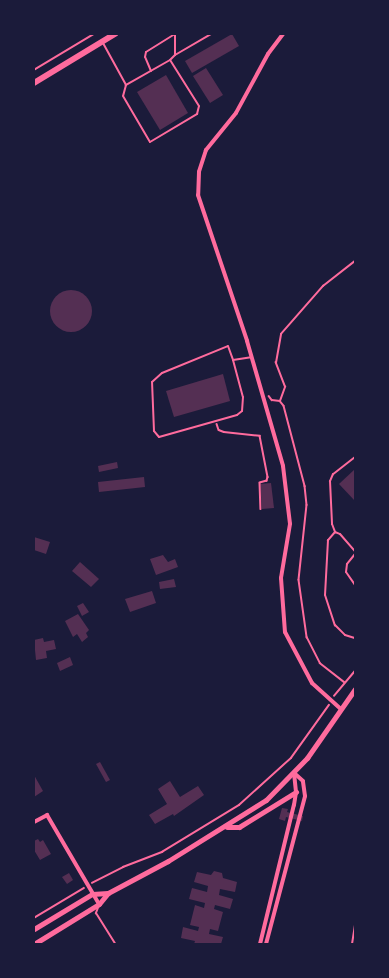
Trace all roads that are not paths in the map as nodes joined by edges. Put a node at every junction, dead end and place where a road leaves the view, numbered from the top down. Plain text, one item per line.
1 (115, 34) edge
2 (175, 34) edge
3 (211, 34) edge
4 (283, 34) edge
5 (102, 42) junction
6 (175, 55) junction
7 (170, 60) junction
8 (150, 71) junction
9 (34, 84) edge
10 (126, 85) junction
11 (251, 357) junction
12 (233, 360) junction
13 (355, 457) edge
14 (335, 532) junction
15 (355, 552) edge
16 (355, 585) edge
17 (355, 638) edge
18 (355, 689) edge
19 (340, 708) junction
20 (294, 773) junction
21 (296, 792) junction
22 (34, 822) edge
23 (226, 827) junction
24 (108, 893) junction
25 (92, 894) junction
26 (99, 904) junction
27 (355, 924) edge
28 (34, 929) edge
29 (34, 944) edge
30 (115, 944) edge
31 (260, 944) edge
32 (266, 944) edge
33 (352, 944) edge

1 - 5 main road
2 - 6 lane
2 - 8 lane
3 - 6 lane
4 - 11 street
5 - 9 main road
5 - 10 lane
6 - 7 lane
7 - 8 lane
7 - 10 lane
8 - 10 lane
11 - 12 lane
11 - 19 street
12 - 12 lane
13 - 14 lane
14 - 15 lane
14 - 17 lane
15 - 16 lane
18 - 19 street
19 - 20 street
20 - 21 street
20 - 23 street
20 - 32 street
21 - 23 street
21 - 31 street
22 - 25 street
23 - 24 street
24 - 25 street
24 - 26 street
25 - 26 street
25 - 28 street
26 - 29 street
26 - 30 lane
27 - 33 lane

